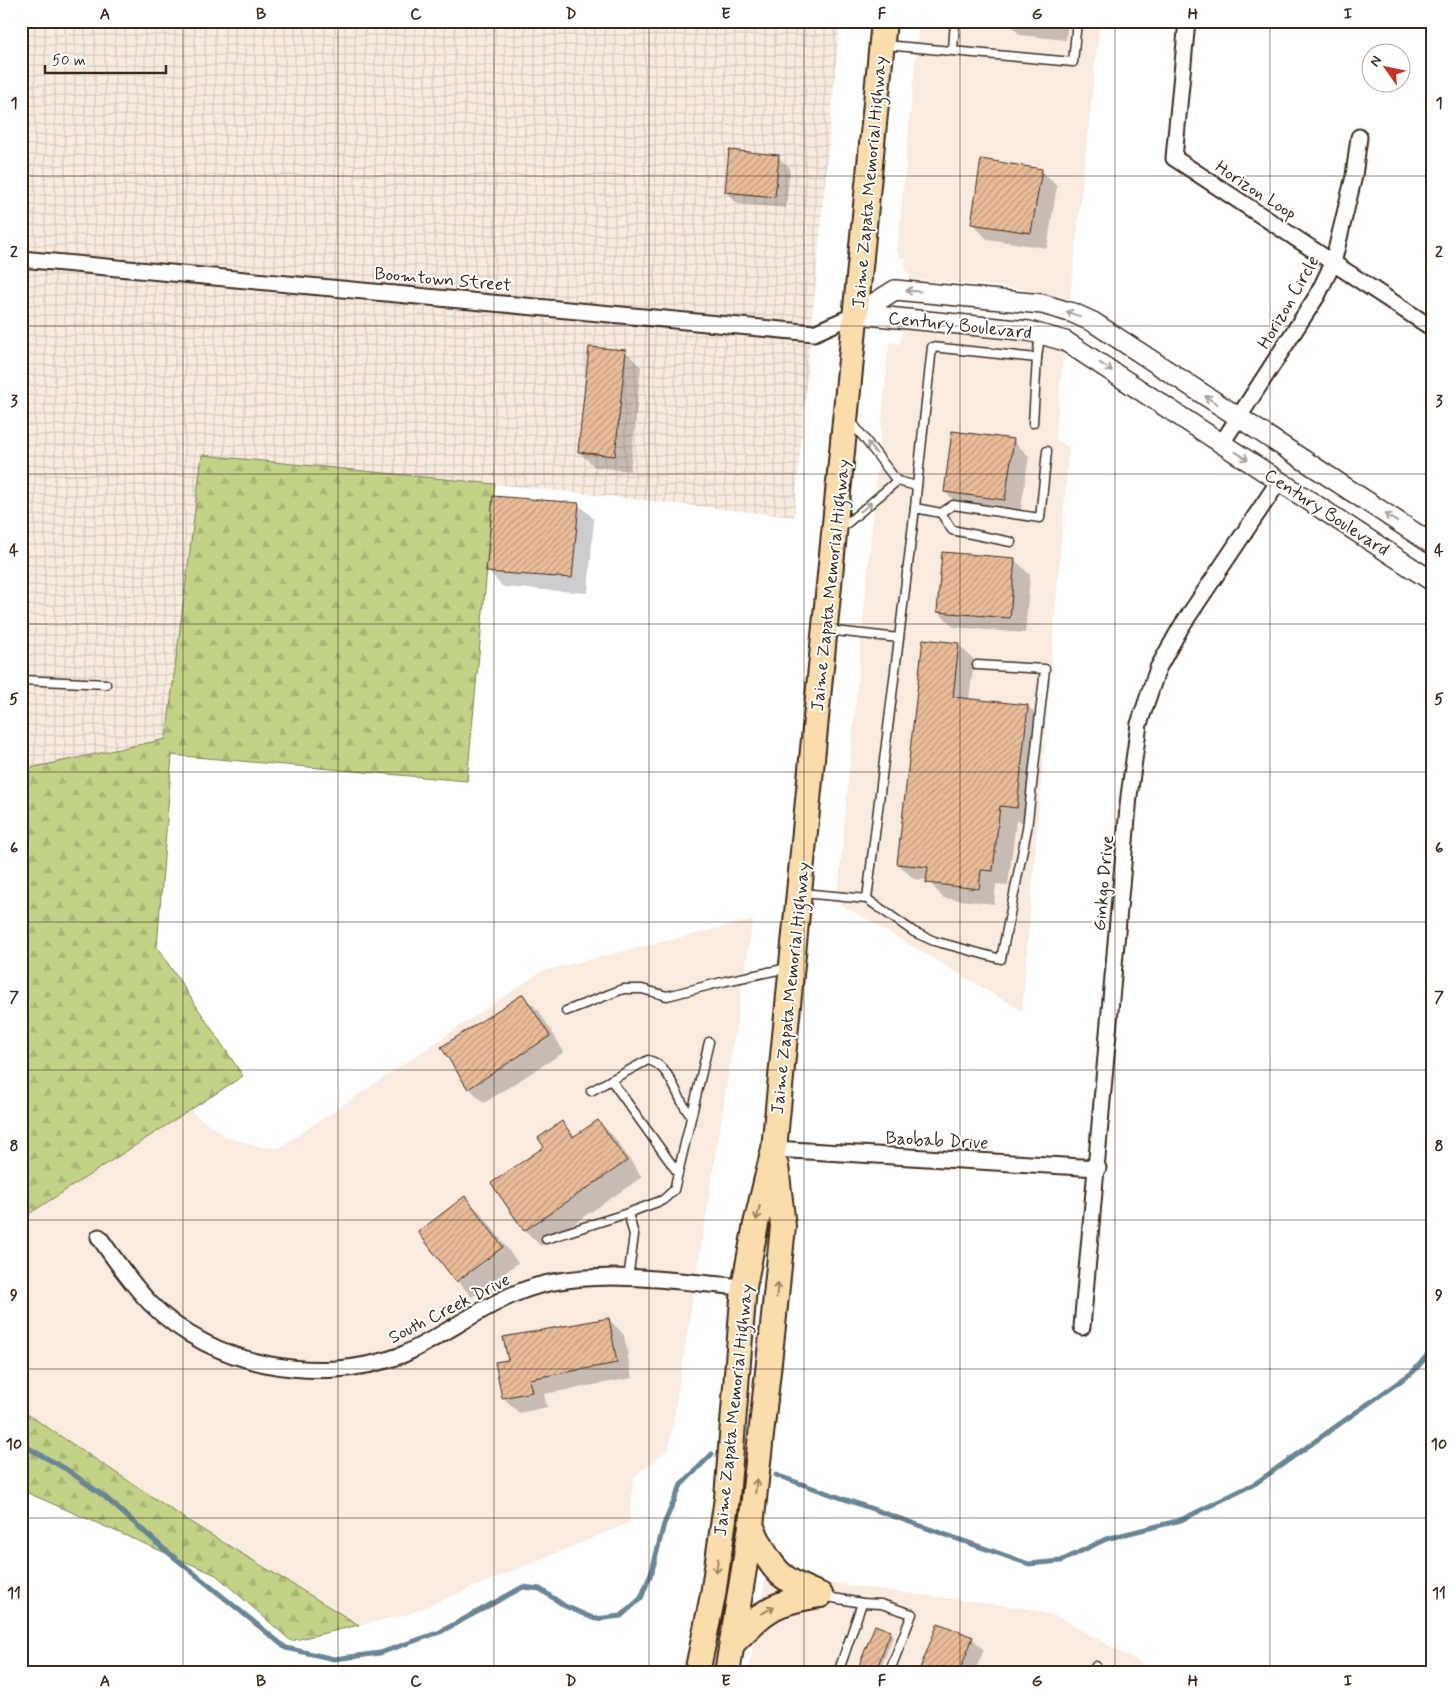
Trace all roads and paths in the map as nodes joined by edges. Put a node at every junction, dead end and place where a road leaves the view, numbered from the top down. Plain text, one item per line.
1 (884, 21) edge
2 (956, 21) edge
3 (1077, 21) edge
4 (1187, 21) edge
5 (882, 45) junction
6 (953, 50) junction
7 (1359, 138) dead end
8 (21, 259) edge
9 (1334, 263) junction
10 (858, 314) junction
11 (1432, 328) edge
12 (1041, 333) junction
13 (1037, 358) junction
14 (847, 416) junction
15 (1239, 418) junction
16 (1034, 423) dead end
17 (1222, 443) junction
18 (1047, 451) dead end
19 (897, 481) junction
20 (1279, 481) junction
21 (917, 486) junction
22 (915, 508) junction
23 (941, 513) junction
24 (836, 533) junction
25 (1011, 542) dead end
26 (1432, 544) edge
27 (1432, 581) edge
28 (826, 630) junction
29 (899, 638) junction
30 (977, 665) dead end
31 (21, 680) edge
32 (106, 684) dead end
33 (800, 893) junction
34 (867, 899) junction
35 (792, 967) junction
36 (566, 1011) dead end
37 (709, 1042) dead end
38 (611, 1080) junction
39 (591, 1091) dead end
40 (691, 1116) junction
41 (774, 1149) junction
42 (1098, 1168) junction
43 (678, 1173) junction
44 (628, 1212) junction
45 (99, 1237) dead end
46 (546, 1239) dead end
47 (628, 1279) junction
48 (744, 1287) junction
49 (1082, 1327) dead end
50 (762, 1429) junction
51 (751, 1526) junction
52 (820, 1595) junction
53 (862, 1603) junction
54 (733, 1643) junction
55 (697, 1673) edge
56 (727, 1673) edge
57 (838, 1673) edge
58 (889, 1673) edge

1 - 5 main road, Jaime Zapata Memorial Highway
2 - 6 lane
3 - 6 lane
4 - 9 street, Horizon Loop
5 - 6 lane
5 - 10 main road, Jaime Zapata Memorial Highway
7 - 9 street, Horizon Circle
8 - 10 street, Boomtown Street
9 - 11 street, Horizon Loop
9 - 15 street, Horizon Circle
10 - 12 street, Century Boulevard
10 - 14 main road, Jaime Zapata Memorial Highway
15 -> 10 street, Century Boulevard
12 - 13 lane
12 -> 17 street, Century Boulevard
13 - 16 lane
13 - 21 lane
19 -> 14 lane
14 - 24 main road, Jaime Zapata Memorial Highway
15 - 17 street, Horizon Circle
26 -> 15 street, Century Boulevard
17 -> 20 street, Century Boulevard
18 - 23 lane
19 - 21 lane
24 -> 19 lane
20 - 27 street, Century Boulevard
20 - 42 street, Ginkgo Drive
21 - 22 lane
22 - 23 lane
22 - 29 lane
23 - 25 lane
24 - 28 main road, Jaime Zapata Memorial Highway
28 - 29 lane
28 - 33 main road, Jaime Zapata Memorial Highway
29 - 34 lane
30 - 34 lane
31 - 32 lane
33 - 34 lane
33 - 35 main road, Jaime Zapata Memorial Highway
35 - 36 lane
35 - 41 main road, Jaime Zapata Memorial Highway
37 - 40 lane
38 - 39 lane
38 - 40 lane
38 - 43 lane
40 - 43 lane
41 - 42 street, Baobab Drive
41 -> 48 main road, Jaime Zapata Memorial Highway
50 -> 41 main road, Jaime Zapata Memorial Highway
42 - 49 street, Ginkgo Drive
43 - 44 lane
44 - 46 lane
44 - 47 lane
45 - 47 street, South Creek Drive
47 - 48 street, South Creek Drive
48 - 50 main road
48 -> 55 main road, Jaime Zapata Memorial Highway
51 -> 50 main road, Jaime Zapata Memorial Highway
51 - 52 main road
51 - 54 main road, Jaime Zapata Memorial Highway
52 - 53 lane
54 -> 52 main road
53 - 57 lane
53 - 58 lane
54 - 56 main road, Jaime Zapata Memorial Highway

